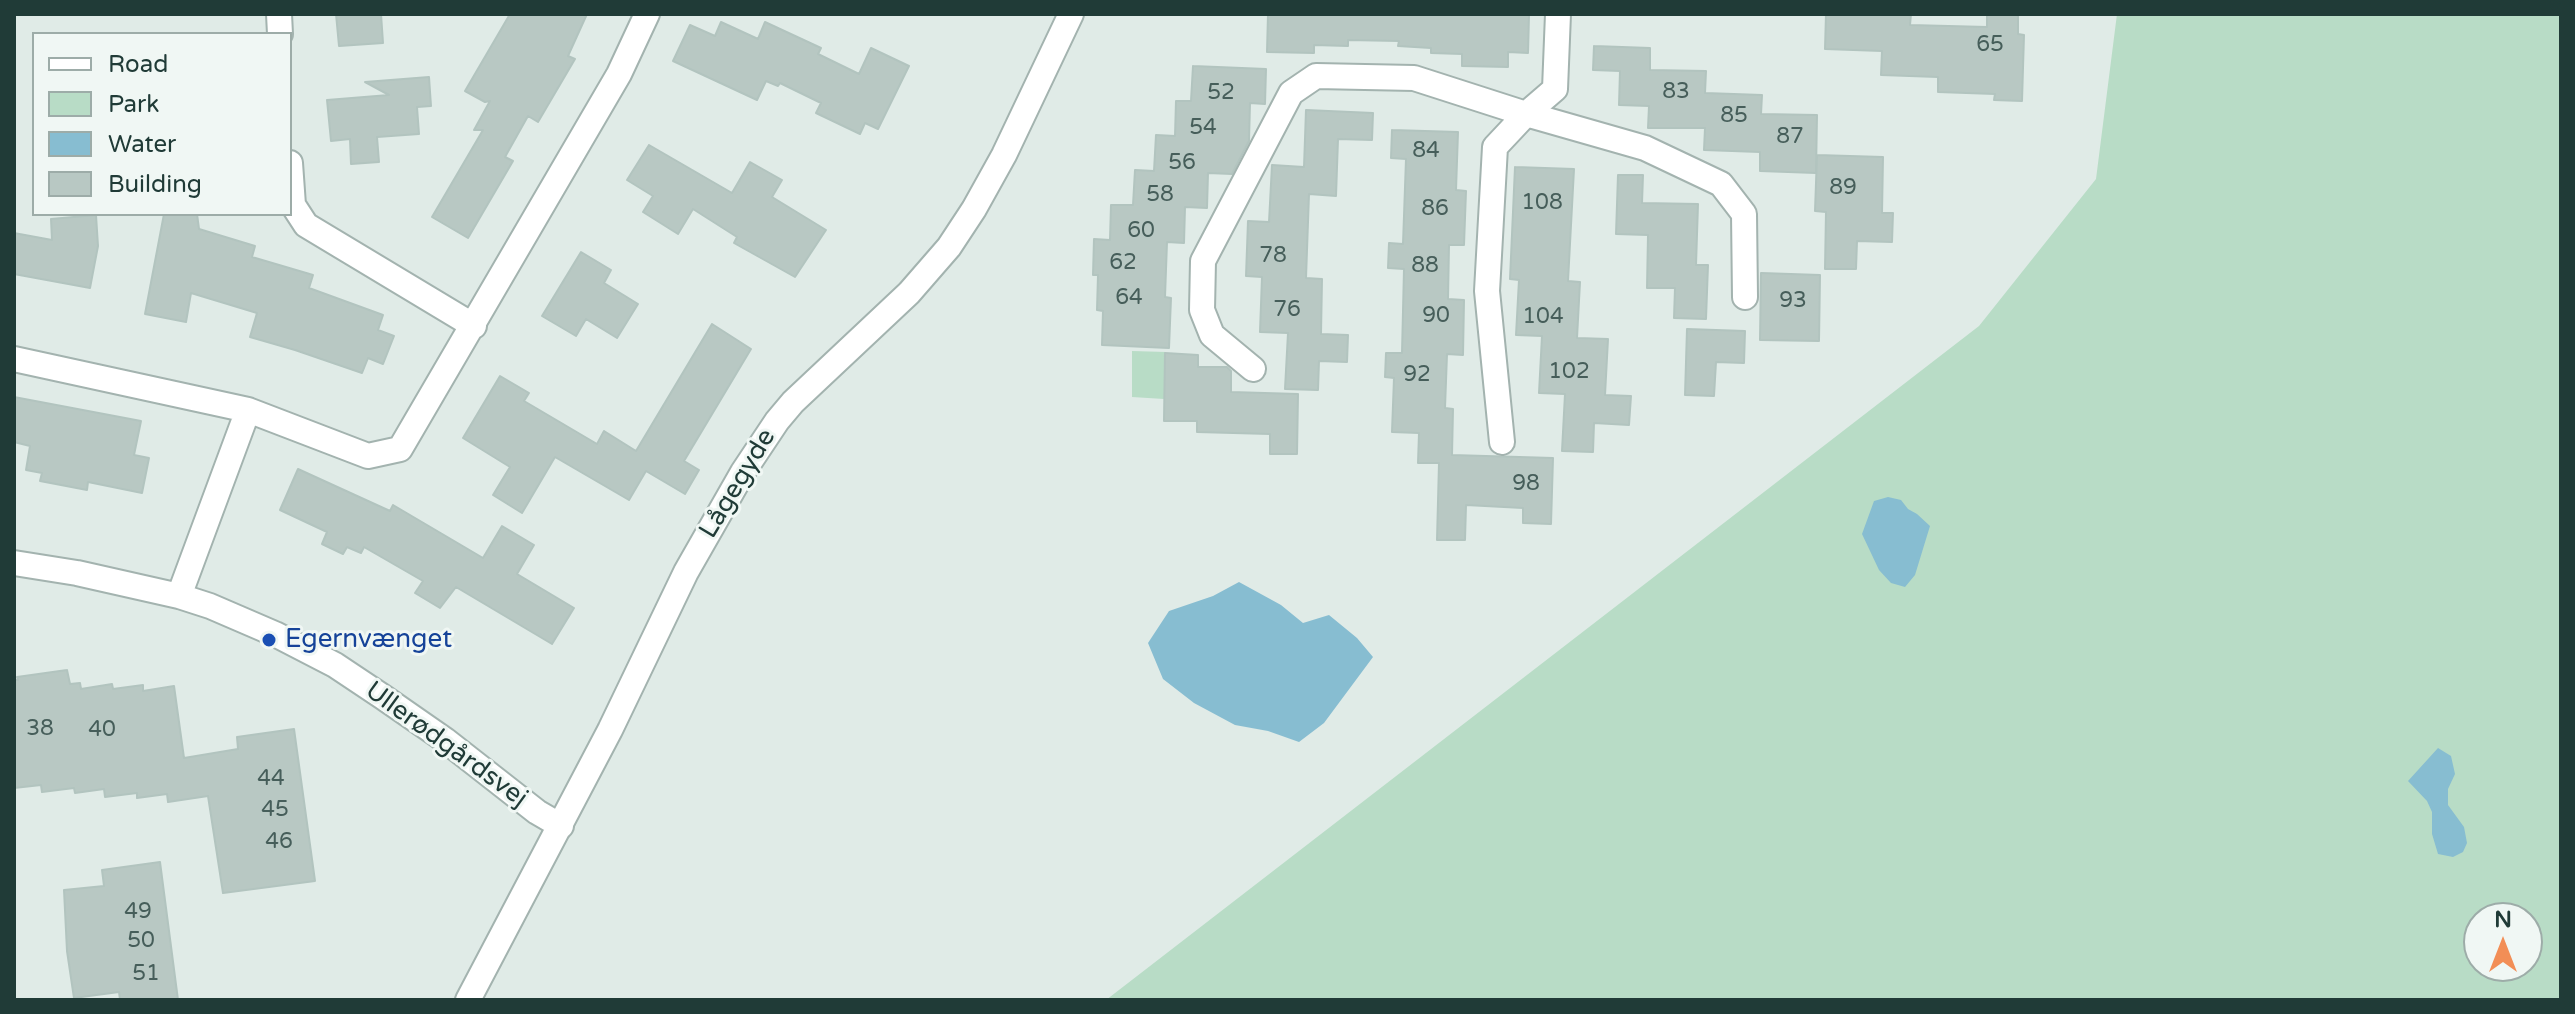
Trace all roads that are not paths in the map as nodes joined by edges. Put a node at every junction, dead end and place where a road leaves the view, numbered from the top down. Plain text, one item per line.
1 (647, 14) edge
2 (1071, 14) edge
3 (1558, 14) edge
4 (1526, 114) junction
5 (292, 191) edge
6 (1745, 297) dead end
7 (474, 326) junction
8 (14, 359) edge
9 (1253, 369) dead end
10 (248, 410) junction
11 (1502, 442) dead end
12 (14, 563) edge
13 (179, 596) junction
14 (561, 826) junction
15 (468, 1000) edge

1 - 7 street
2 - 14 street, Lågegyde
3 - 4 street
4 - 6 street
4 - 9 street
4 - 11 street
5 - 7 street
7 - 10 street
8 - 10 street
10 - 13 street
12 - 13 street, Ullerødgårdsvej
13 - 14 street, Ullerødgårdsvej
14 - 15 street, Lågegyde

